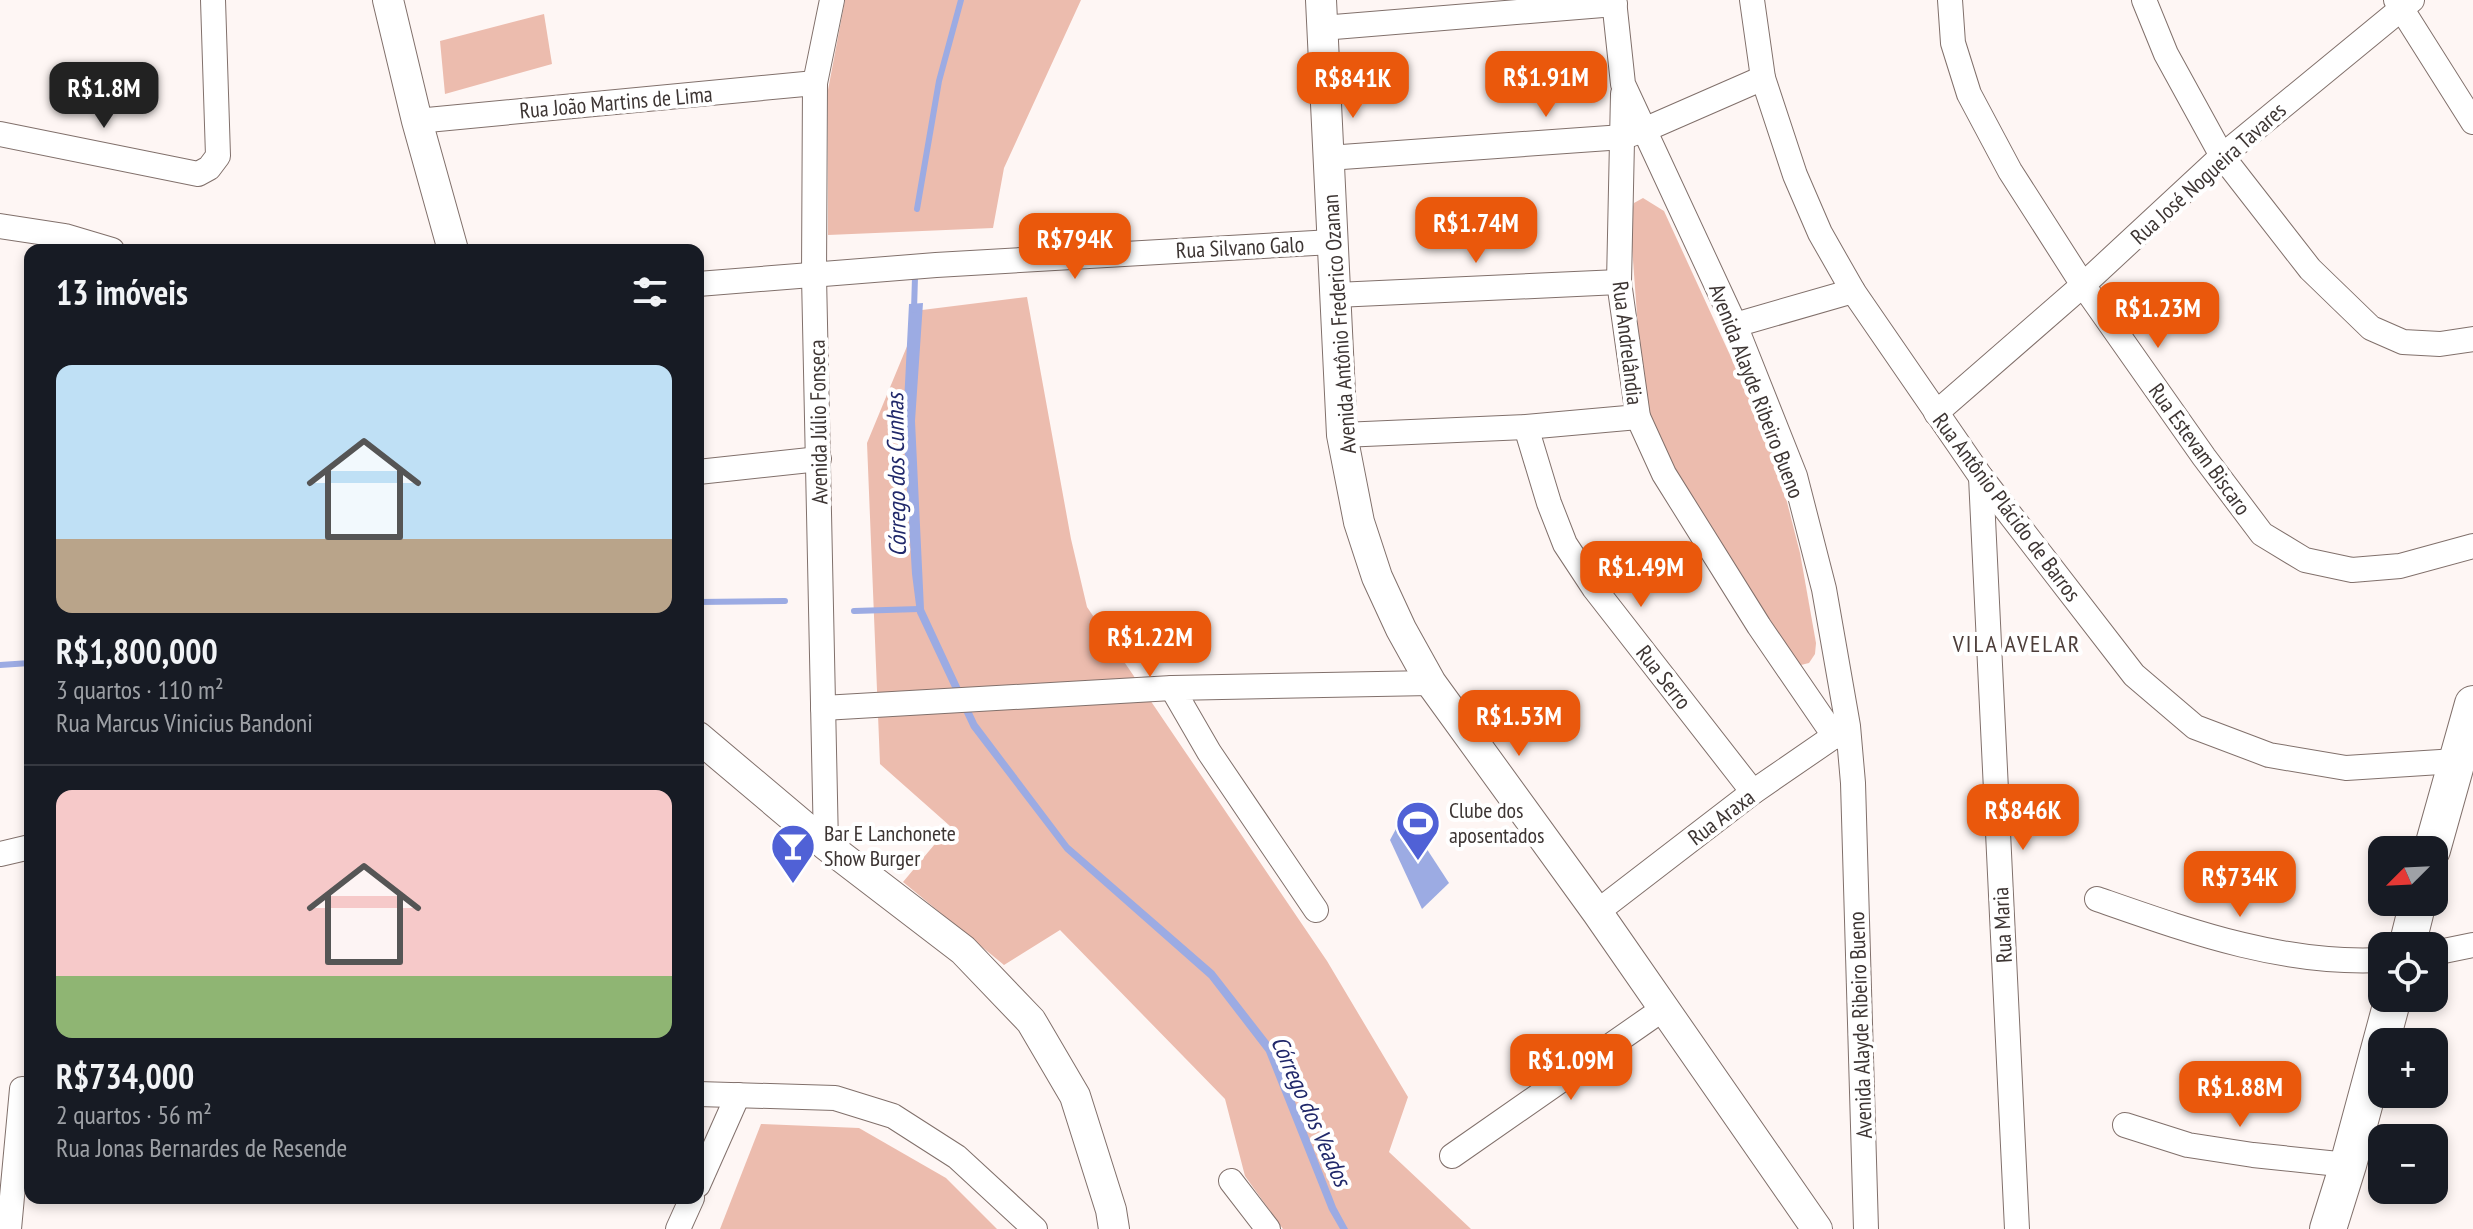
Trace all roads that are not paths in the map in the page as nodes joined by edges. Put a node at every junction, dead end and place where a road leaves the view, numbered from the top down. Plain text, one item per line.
1 (213, 0) edge
2 (388, 0) edge
3 (832, 0) edge
4 (1752, 0) edge
5 (1950, 0) edge
6 (2144, 0) edge
7 (1614, 2) edge
8 (2403, 3) edge
9 (1322, 14) edge
10 (1763, 78) junction
11 (815, 83) junction
12 (417, 121) junction
13 (2473, 122) edge
14 (0, 134) edge
15 (1634, 134) junction
16 (2222, 156) junction
17 (1328, 158) junction
18 (0, 226) edge
19 (1332, 242) junction
20 (92, 244) edge
21 (451, 244) edge
22 (814, 276) junction
23 (1619, 282) junction
24 (704, 284) edge
25 (2083, 285) junction
26 (1853, 291) junction
27 (1336, 295) junction
28 (1735, 325) junction
29 (2473, 339) edge
30 (1936, 413) junction
31 (1638, 417) junction
32 (1526, 427) junction
33 (1342, 435) junction
34 (819, 459) junction
35 (704, 471) edge
36 (1981, 477) junction
37 (2473, 546) edge
38 (1431, 683) junction
39 (1172, 688) junction
40 (2473, 704) edge
41 (823, 708) junction
42 (1842, 732) junction
43 (704, 742) edge
44 (2464, 758) edge
45 (1753, 792) junction
46 (2437, 836) edge
47 (826, 845) junction
48 (24, 848) edge
49 (0, 854) edge
50 (2097, 899) dead end
51 (1316, 910) dead end
52 (1597, 912) junction
53 (2473, 945) edge
54 (2448, 950) edge
55 (2368, 961) edge
56 (1663, 1009) junction
57 (2389, 1012) edge
58 (17, 1089) edge
59 (704, 1094) edge
60 (738, 1095) junction
61 (2125, 1125) dead end
62 (1452, 1156) dead end
63 (2348, 1165) junction
64 (704, 1172) edge
65 (1231, 1181) dead end
66 (689, 1204) edge
67 (9, 1229) edge
68 (678, 1229) edge
69 (1035, 1229) edge
70 (1114, 1229) edge
71 (1268, 1229) edge
72 (1817, 1229) edge
73 (1866, 1229) edge
74 (2017, 1229) edge
75 (2328, 1229) edge

1 - 14 street
2 - 12 street
3 - 11 street, Avenida Júlio Fonseca
4 - 10 street, Rua Antônio Plácido de Barros
5 - 25 street, Rua Estevam Biscaro
6 - 16 street
7 - 9 street
7 - 15 street, Avenida Alayde Ribeiro Bueno
8 - 13 street
8 - 16 street, Rua José Nogueira Tavares
9 - 17 street, Avenida Antônio Frederico Ozanan
10 - 15 street
10 - 26 street, Rua Antônio Plácido de Barros
11 - 12 street, Rua João Martins de Lima
11 - 22 street, Avenida Júlio Fonseca
12 - 21 street
15 - 17 street
15 - 23 street, Rua Andrelândia
15 - 28 street, Avenida Alayde Ribeiro Bueno
16 - 25 street, Rua José Nogueira Tavares
16 - 29 street
17 - 19 street, Avenida Antônio Frederico Ozanan
18 - 20 street
19 - 22 street, Rua Silvano Galo
19 - 27 street, Avenida Antônio Frederico Ozanan
22 - 24 street, Rua Silvano Galo
22 - 34 street, Avenida Júlio Fonseca
23 - 27 street
23 - 31 street, Rua Andrelândia
25 - 30 street, Rua José Nogueira Tavares
25 - 37 street, Rua Estevam Biscaro
26 - 28 street
26 - 30 street, Rua Antônio Plácido de Barros
27 - 33 street, Avenida Antônio Frederico Ozanan
28 - 42 street, Avenida Alayde Ribeiro Bueno
30 - 36 street, Rua Antônio Plácido de Barros
31 - 32 street
31 - 42 street, Rua Andrelândia
32 - 33 street
32 - 45 street, Rua Serro
33 - 38 street, Avenida Antônio Frederico Ozanan
34 - 35 street
34 - 41 street, Avenida Júlio Fonseca
36 - 44 street, Rua Antônio Plácido de Barros
36 - 74 street, Rua Maria
38 - 39 street
38 - 52 street, Avenida Antônio Frederico Ozanan
39 - 41 street
39 - 51 street
40 - 44 main road
41 - 47 street, Avenida Júlio Fonseca
42 - 45 street, Rua Araxa
42 - 73 street, Avenida Alayde Ribeiro Bueno
43 - 47 street
44 - 46 main road
45 - 52 street, Rua Araxa
47 - 70 street
48 - 49 street
50 - 55 street
52 - 56 street, Avenida Antônio Frederico Ozanan
53 - 54 street
56 - 62 street
56 - 72 street, Avenida Antônio Frederico Ozanan
57 - 63 main road
58 - 67 street
59 - 60 street
60 - 64 street
60 - 69 street
61 - 63 street
63 - 75 main road
65 - 71 street
66 - 68 street

